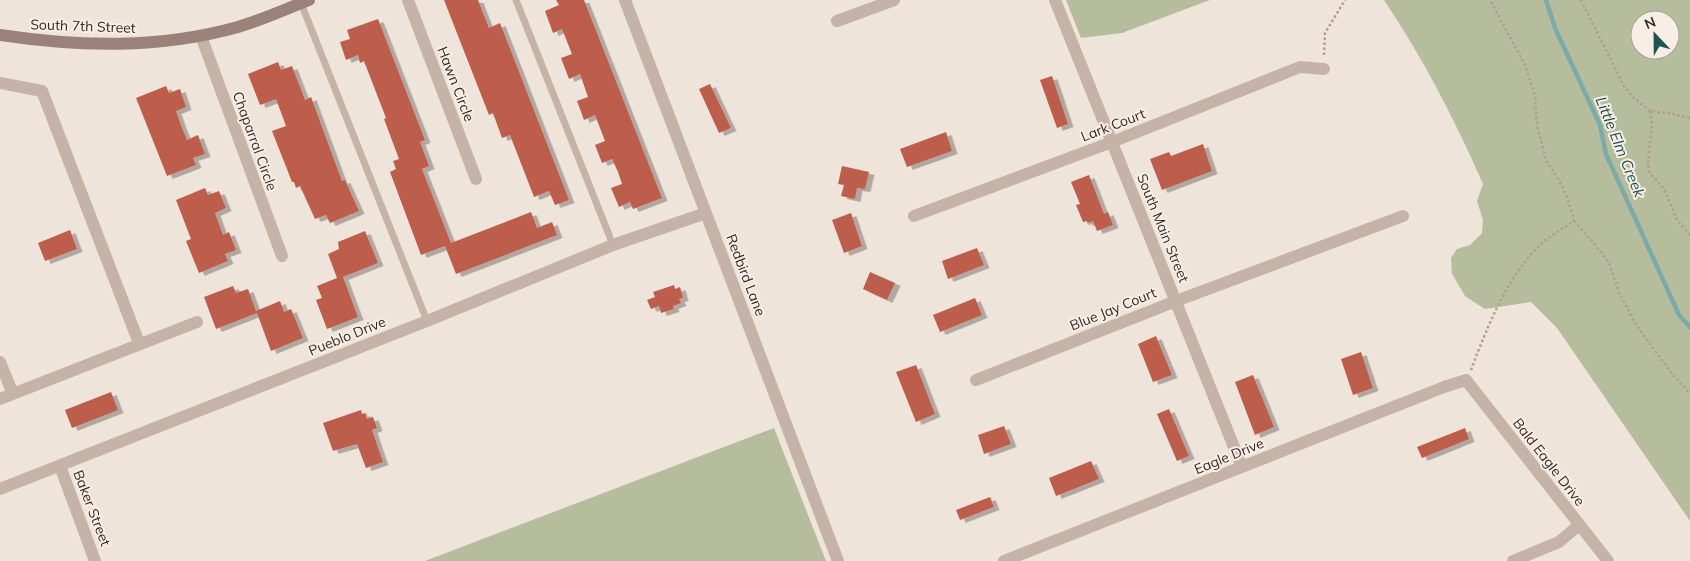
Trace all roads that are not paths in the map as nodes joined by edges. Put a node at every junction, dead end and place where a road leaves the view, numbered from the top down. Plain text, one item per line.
1 (408, 0) edge
2 (516, 0) edge
3 (624, 0) edge
4 (894, 0) edge
5 (1055, 0) edge
6 (305, 2) edge
7 (837, 21) dead end
8 (0, 35) edge
9 (201, 36) junction
10 (1324, 68) road end
11 (0, 83) edge
12 (1112, 142) junction
13 (476, 179) dead end
14 (706, 214) junction
15 (914, 216) dead end
16 (1403, 216) dead end
17 (612, 244) junction
18 (282, 256) dead end
19 (1176, 301) junction
20 (427, 321) junction
21 (197, 322) dead end
22 (139, 343) junction
23 (0, 362) edge
24 (976, 380) dead end
25 (1466, 380) joint
26 (13, 394) junction
27 (0, 399) edge
28 (60, 466) junction
29 (1242, 468) junction
30 (0, 489) edge
31 (1579, 525) junction
32 (96, 561) edge
33 (838, 561) edge
34 (1004, 561) edge
35 (1513, 561) edge
36 (1608, 561) edge

1 - 13 street, Hawn Circle
2 - 17 lane
3 - 14 street, Redbird Lane
4 - 7 street
5 - 12 street, South Main Street
6 - 9 main road, South 7th Street
6 - 20 lane
8 - 9 main road, South 7th Street
9 - 18 street, Chaparral Circle
10 - 12 street, Lark Court
11 - 22 street
12 - 15 street, Lark Court
12 - 19 street, South Main Street
14 - 17 street, Pueblo Drive
14 - 33 street, Redbird Lane
16 - 19 street, Blue Jay Court
17 - 20 street, Pueblo Drive
19 - 24 street, Blue Jay Court
19 - 29 street, South Main Street
20 - 28 street, Pueblo Drive
21 - 22 street
22 - 26 street
23 - 26 street
25 - 29 street, Eagle Drive
25 - 31 street, Bald Eagle Drive
26 - 27 street
28 - 30 street, Pueblo Drive
28 - 32 street, Baker Street
29 - 34 street, Eagle Drive
31 - 35 street
31 - 36 street, Bald Eagle Drive

